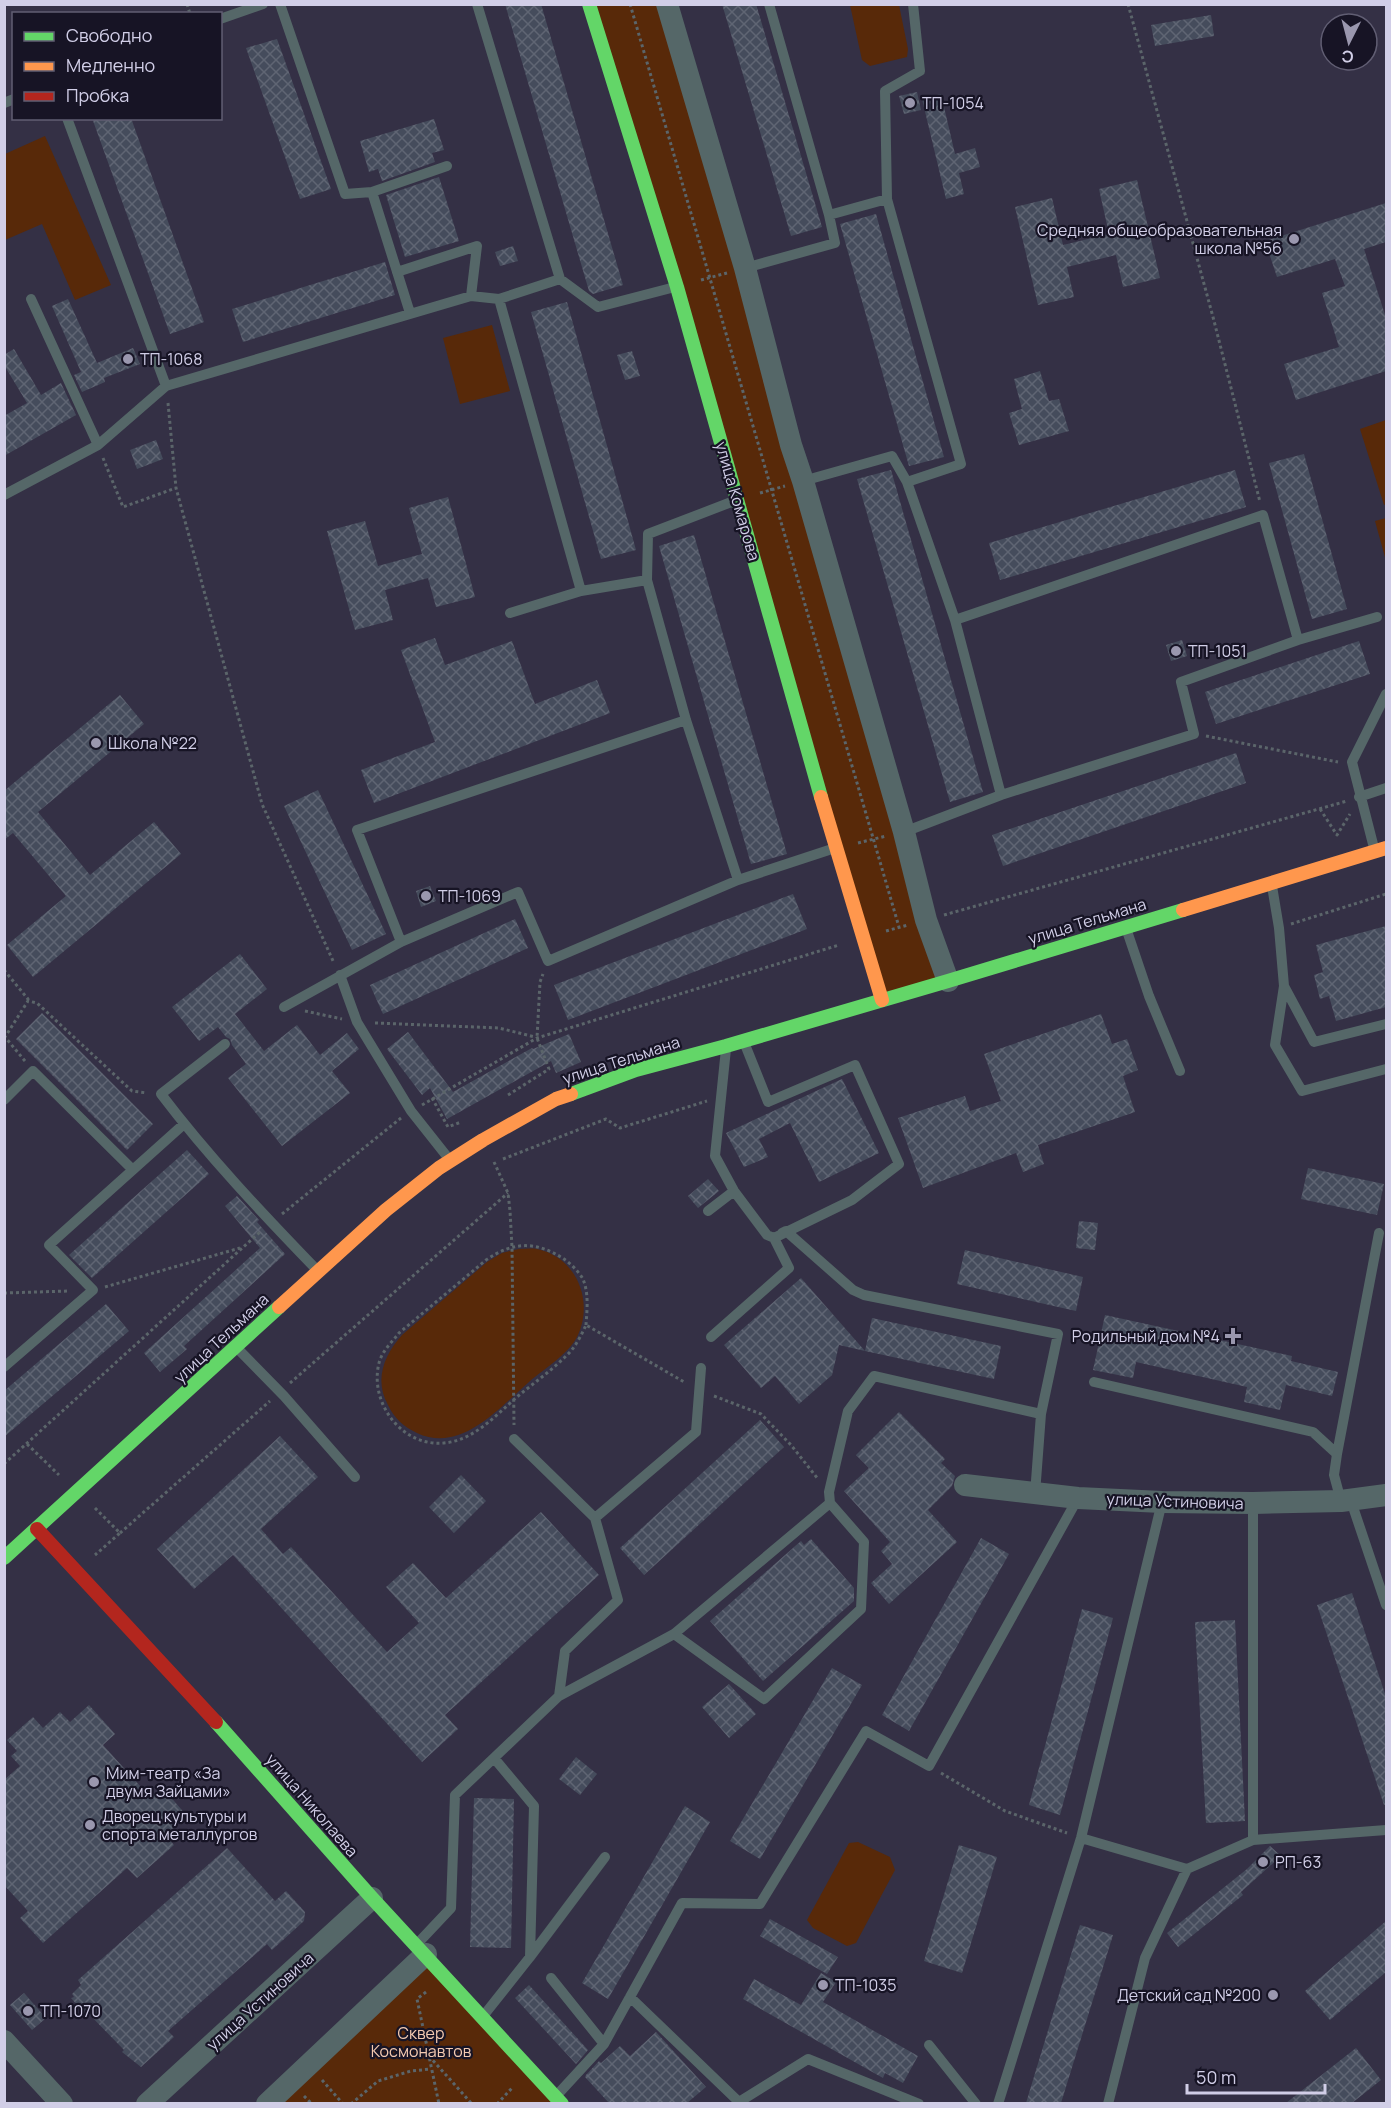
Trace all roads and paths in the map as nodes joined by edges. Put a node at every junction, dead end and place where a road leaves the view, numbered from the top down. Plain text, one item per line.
1 (263, 4) edge
2 (280, 4) edge
3 (477, 4) edge
4 (589, 4) edge
5 (630, 4) edge
6 (667, 4) edge
7 (769, 4) edge
8 (914, 4) edge
9 (1128, 4) edge
10 (244, 7) edge
11 (222, 18) edge
12 (68, 120) edge
13 (447, 166) dead end
14 (372, 192) junction
15 (887, 199) junction
16 (829, 215) junction
17 (745, 268) junction
18 (397, 272) junction
19 (710, 278) junction
20 (560, 279) junction
21 (677, 287) junction
22 (471, 296) junction
23 (499, 298) junction
24 (31, 300) dead end
25 (410, 313) junction
26 (166, 386) junction
27 (98, 445) junction
28 (803, 481) junction
29 (907, 482) junction
30 (176, 488) junction
31 (771, 490) junction
32 (4, 495) edge
33 (738, 500) junction
34 (1263, 515) junction
35 (647, 580) junction
36 (581, 591) junction
37 (510, 613) dead end
38 (1377, 617) dead end
39 (956, 620) junction
40 (1298, 640) junction
41 (1386, 694) edge
42 (686, 720) junction
43 (1194, 734) junction
44 (1341, 771) dead end
45 (1386, 788) edge
46 (1346, 791) dead end
47 (1001, 795) junction
48 (1354, 799) junction
49 (1320, 809) dead end
50 (904, 832) junction
51 (873, 839) junction
52 (836, 848) junction
53 (1380, 850) edge
54 (738, 880) junction
55 (1272, 882) junction
56 (1386, 894) edge
57 (1125, 926) junction
58 (899, 928) dead end
59 (1279, 928) junction
60 (401, 942) junction
61 (548, 961) junction
62 (4, 970) edge
63 (340, 975) junction
64 (948, 981) junction
65 (1284, 986) junction
66 (882, 1000) junction
67 (28, 1001) junction
68 (285, 1007) joint
69 (357, 1022) junction
70 (1386, 1024) edge
71 (537, 1038) junction
72 (744, 1040) junction
73 (225, 1044) dead end
74 (726, 1046) junction
75 (549, 1069) dead end
76 (1386, 1070) edge
77 (33, 1071) junction
78 (1180, 1071) dead end
79 (161, 1094) junction
80 (720, 1096) junction
81 (432, 1098) junction
82 (4, 1100) edge
83 (411, 1110) junction
84 (469, 1120) dead end
85 (184, 1124) junction
86 (491, 1153) dead end
87 (451, 1161) junction
88 (495, 1162) junction
89 (132, 1169) junction
90 (734, 1191) junction
91 (508, 1192) junction
92 (708, 1211) dead end
93 (271, 1223) junction
94 (786, 1231) junction
95 (1378, 1233) dead end
96 (774, 1238) junction
97 (512, 1246) junction
98 (241, 1248) junction
99 (318, 1272) junction
100 (93, 1290) junction
101 (4, 1293) edge
102 (585, 1325) junction
103 (711, 1337) dead end
104 (236, 1347) junction
105 (4, 1367) edge
106 (702, 1368) dead end
107 (1094, 1382) dead end
108 (699, 1391) junction
109 (280, 1392) junction
110 (514, 1400) junction
111 (1041, 1414) junction
112 (514, 1439) joint
113 (1337, 1454) junction
114 (4, 1464) edge
115 (355, 1477) dead end
116 (965, 1485) dead end
117 (1035, 1494) junction
118 (1386, 1495) edge
119 (829, 1497) junction
120 (1077, 1498) junction
121 (1346, 1501) junction
122 (1162, 1502) junction
123 (1253, 1503) junction
124 (595, 1518) junction
125 (37, 1529) junction
126 (120, 1533) dead end
127 (4, 1558) edge
128 (1386, 1605) edge
129 (674, 1634) junction
130 (558, 1696) junction
131 (494, 1758) junction
132 (929, 1766) junction
133 (1386, 1830) edge
134 (1081, 1838) junction
135 (1253, 1840) junction
136 (605, 1857) dead end
137 (1187, 1869) junction
138 (372, 1898) junction
139 (421, 1949) junction
140 (530, 1957) junction
141 (551, 1978) dead end
142 (427, 1991) dead end
143 (630, 1997) junction
144 (482, 2018) junction
145 (4, 2041) edge
146 (604, 2044) junction
147 (929, 2045) dead end
148 (428, 2054) junction
149 (308, 2065) junction
150 (431, 2069) junction
151 (514, 2086) dead end
152 (559, 2100) edge
153 (62, 2103) edge
154 (147, 2103) edge
155 (267, 2103) edge
156 (343, 2103) edge
157 (351, 2103) edge
158 (439, 2103) edge
159 (444, 2103) edge
160 (472, 2103) edge
161 (478, 2103) edge
162 (496, 2103) edge
163 (739, 2103) edge
164 (919, 2103) edge
165 (976, 2103) edge
166 (998, 2103) edge
167 (1108, 2103) edge

1 - 10 lane
2 - 14 lane
3 - 20 lane
4 - 21 street, улица Комарова
5 - 19 path
6 - 17 street
7 - 16 lane
8 - 15 lane
9 - 34 path
10 - 11 lane
12 - 26 lane
13 - 14 lane
14 - 18 lane
15 - 16 lane
15 - 29 lane
16 - 17 lane
17 - 19 path
17 - 28 street
18 - 22 lane
18 - 25 lane
19 - 21 path
19 - 31 path
20 - 21 lane
20 - 23 lane
21 - 33 street, улица Комарова
22 - 23 lane
22 - 25 lane
23 - 36 lane
24 - 27 lane
25 - 26 lane
26 - 27 lane
26 - 30 path
27 - 30 path
27 - 32 lane
28 - 29 lane
28 - 31 path
28 - 50 street
29 - 39 lane
30 - 63 path
31 - 33 path
31 - 51 path
33 - 35 lane
33 - 52 street, улица Комарова
34 - 39 lane
34 - 40 lane
35 - 36 lane
35 - 42 lane
36 - 37 lane
38 - 40 lane
39 - 47 lane
40 - 43 lane
41 - 48 lane
42 - 54 lane
42 - 60 lane
43 - 44 path
43 - 47 lane
45 - 48 lane
46 - 48 path
47 - 50 lane
48 - 49 path
48 - 53 lane
50 - 51 path
50 - 64 street
51 - 52 path
51 - 58 path
52 - 54 lane
52 - 66 street, улица Комарова
53 - 55 street, улица Тельмана
54 - 61 lane
55 - 57 street, улица Тельмана
55 - 59 lane
56 - 59 path
57 - 64 street, улица Тельмана
57 - 78 lane
59 - 65 lane
60 - 61 lane
60 - 63 lane
61 - 71 path
62 - 67 path
63 - 68 lane
63 - 69 lane
64 - 66 street, улица Тельмана
65 - 70 lane
65 - 76 lane
66 - 72 street, улица Тельмана
67 - 77 path
67 - 79 path
68 - 69 path
69 - 71 path
69 - 83 lane
71 - 75 path
71 - 81 path
72 - 74 street, улица Тельмана
72 - 94 lane
73 - 79 lane
74 - 80 lane
74 - 87 street, улица Тельмана
77 - 82 lane
77 - 89 lane
79 - 85 lane
80 - 88 path
80 - 90 lane
81 - 83 path
81 - 84 path
83 - 87 lane
83 - 93 path
85 - 89 lane
85 - 93 lane
86 - 88 path
87 - 99 street, улица Тельмана
88 - 91 path
89 - 100 lane
90 - 92 lane
90 - 96 lane
91 - 97 path
91 - 109 path
93 - 98 path
93 - 99 lane
94 - 96 lane
94 - 111 lane
95 - 113 lane
96 - 103 lane
97 - 102 path
97 - 110 path
97 - 110 path
98 - 100 path
98 - 114 path
99 - 104 street, улица Тельмана
100 - 101 path
100 - 105 lane
102 - 108 path
102 - 110 path
104 - 109 lane
104 - 125 street, улица Тельмана
106 - 108 lane
107 - 113 lane
108 - 119 path
108 - 124 lane
109 - 115 lane
109 - 126 path
110 - 112 path
111 - 117 lane
111 - 119 lane
112 - 124 lane
113 - 121 lane
116 - 117 street, улица Устиновича
117 - 120 street, улица Устиновича
118 - 121 street, улица Устиновича
119 - 129 lane
119 - 129 lane
120 - 122 street, улица Устиновича
120 - 132 lane
121 - 123 street, улица Устиновича
121 - 128 lane
122 - 123 street, улица Устиновича
122 - 134 lane
123 - 135 lane
124 - 130 lane
125 - 127 street, улица Тельмана
125 - 138 street, улица Николаева
129 - 130 lane
130 - 131 lane
131 - 139 lane
131 - 140 lane
132 - 134 path
132 - 143 lane
133 - 135 lane
134 - 137 lane
134 - 166 lane
135 - 137 lane
136 - 140 lane
137 - 167 lane
138 - 139 street, улица Николаева
138 - 154 street, улица Устиновича
139 - 144 street, улица Николаева
139 - 149 street
140 - 144 lane
141 - 146 lane
142 - 148 path
143 - 146 lane
143 - 163 lane
144 - 152 street, улица Николаева
145 - 153 street
146 - 152 lane
147 - 165 lane
148 - 150 path
148 - 160 path
149 - 155 street
149 - 156 path
150 - 157 path
150 - 158 path
151 - 162 path
159 - 160 path
160 - 161 path
163 - 164 lane

